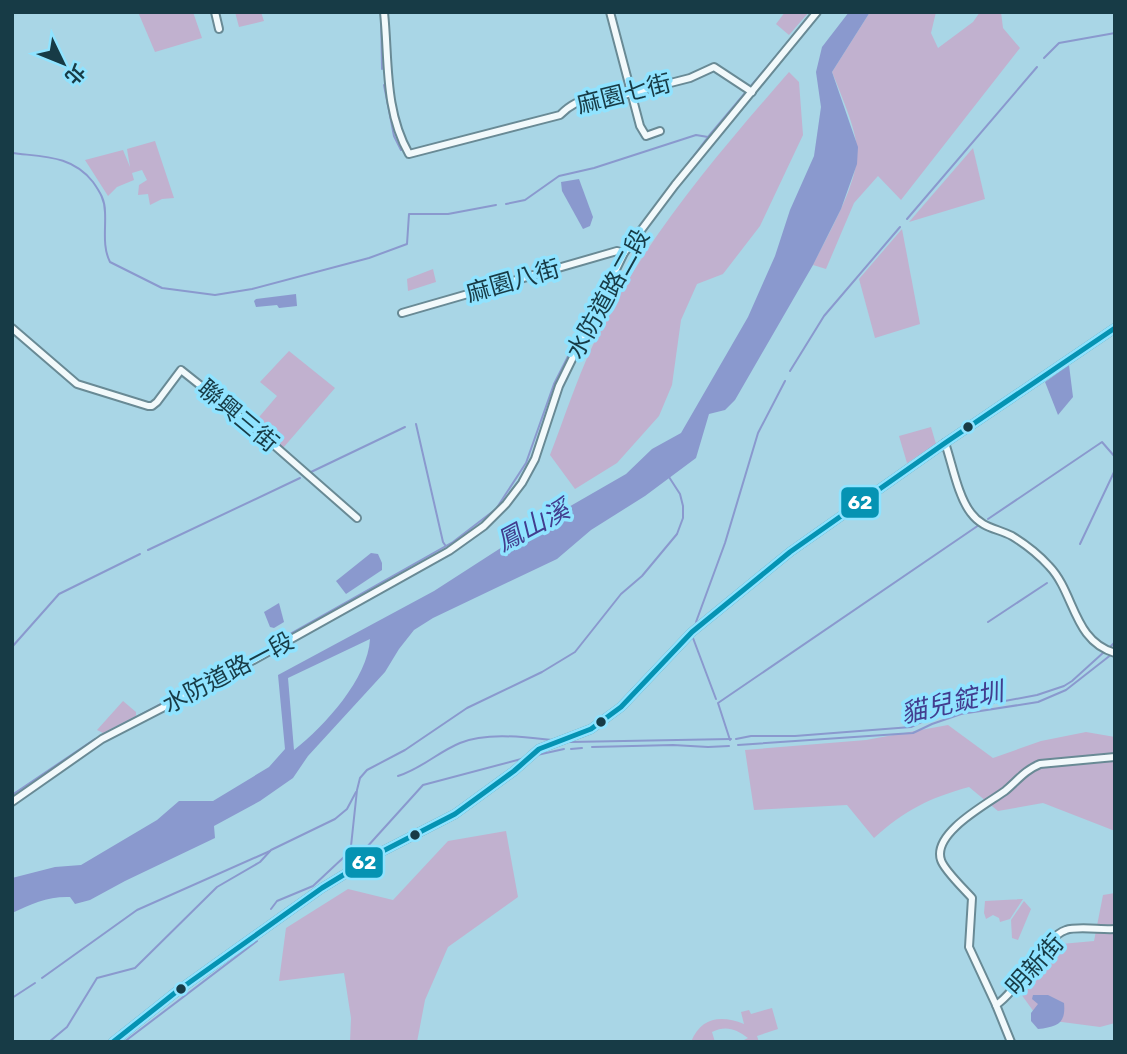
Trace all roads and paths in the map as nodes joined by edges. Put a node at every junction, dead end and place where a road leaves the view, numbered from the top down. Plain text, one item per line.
1 (215, 12) edge
2 (384, 12) edge
3 (610, 12) edge
4 (817, 12) edge
5 (219, 29) dead end
6 (749, 90) junction
7 (632, 94) junction
8 (660, 131) dead end
9 (621, 252) junction
10 (402, 313) dead end
11 (12, 328) edge
12 (1115, 328) edge
13 (945, 443) junction
14 (357, 518) dead end
15 (449, 551) joint
16 (1115, 653) edge
17 (1115, 757) edge
18 (12, 802) edge
19 (1115, 929) edge
20 (996, 1005) junction
21 (113, 1042) edge
22 (1011, 1042) edge

1 - 5 street
2 - 7 street, 麻園七街
3 - 7 street
4 - 6 street, 水防道路二段
6 - 7 street, 麻園七街
6 - 9 street, 水防道路二段
7 - 8 street
9 - 10 street, 麻園八街
9 - 15 street, 水防道路二段
11 - 14 street, 聯興三街
12 - 13 street
13 - 16 street
13 - 21 street
15 - 18 street, 水防道路一段
17 - 20 street
19 - 20 street, 明新街
20 - 22 street, 明新街

